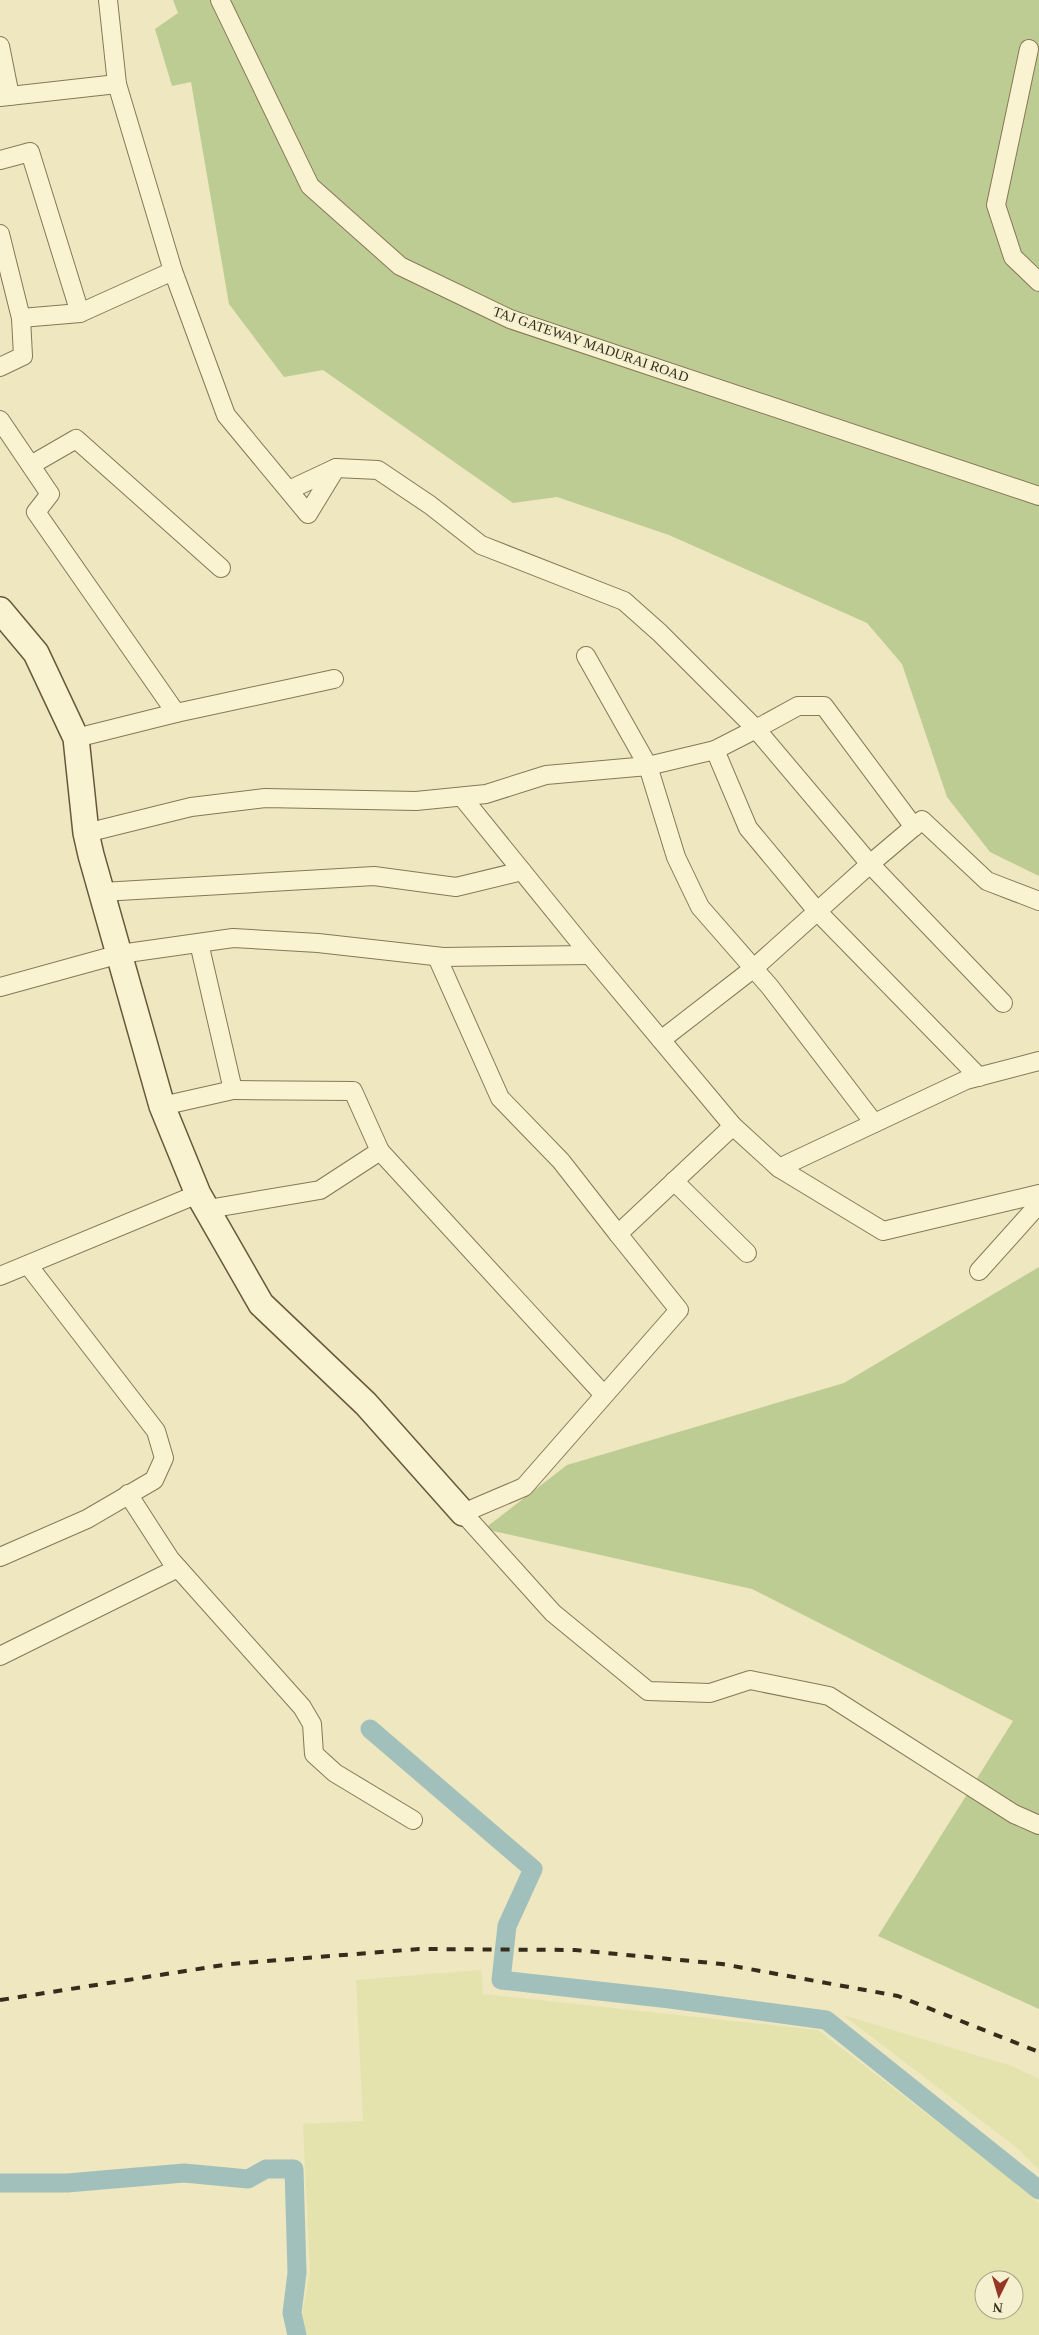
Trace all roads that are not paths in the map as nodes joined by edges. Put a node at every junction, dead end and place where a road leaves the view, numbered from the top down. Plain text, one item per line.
1 (108, 0) edge
2 (220, 0) edge
3 (0, 46) edge
4 (1029, 49) dead end
5 (117, 84) junction
6 (5, 96) edge
7 (0, 160) edge
8 (0, 234) edge
9 (173, 271) junction
10 (1039, 282) edge
11 (80, 313) junction
12 (21, 318) junction
13 (0, 367) edge
14 (0, 420) edge
15 (31, 465) junction
16 (336, 468) junction
17 (288, 490) junction
18 (1039, 496) edge
19 (221, 568) dead end
20 (0, 610) edge
21 (586, 656) dead end
22 (334, 679) dead end
23 (176, 713) junction
24 (756, 729) junction
25 (76, 738) junction
26 (715, 750) junction
27 (648, 766) junction
28 (462, 797) junction
29 (914, 827) junction
30 (86, 833) junction
31 (870, 864) junction
32 (522, 871) junction
33 (102, 892) junction
34 (1039, 901) edge
35 (817, 911) junction
36 (199, 943) junction
37 (120, 954) junction
38 (590, 955) junction
39 (437, 956) junction
40 (754, 968) junction
41 (0, 987) edge
42 (1002, 1003) dead end
43 (661, 1040) junction
44 (1039, 1061) edge
45 (978, 1077) junction
46 (233, 1090) junction
47 (162, 1106) junction
48 (874, 1123) junction
49 (733, 1126) junction
50 (380, 1151) junction
51 (779, 1168) junction
52 (674, 1181) junction
53 (1039, 1194) edge
54 (203, 1201) junction
55 (1039, 1204) edge
56 (618, 1234) junction
57 (747, 1254) dead end
58 (28, 1265) junction
59 (979, 1270) dead end
60 (1, 1273) edge
61 (604, 1395) junction
62 (128, 1494) junction
63 (463, 1513) junction
64 (0, 1557) edge
65 (178, 1568) junction
66 (0, 1656) edge
67 (413, 1820) dead end
68 (1039, 1826) edge

1 - 5 street
2 - 18 street, TAJ GATEWAY MADURAI ROAD
3 - 6 street
4 - 10 street
5 - 6 street
5 - 9 street
7 - 11 street
8 - 12 street
9 - 11 street
9 - 17 street
11 - 12 street
12 - 13 street
14 - 15 street
15 - 19 street
15 - 23 street
16 - 17 street
16 - 17 street
16 - 24 street
20 - 25 street
21 - 27 street
22 - 23 street
23 - 25 street
24 - 26 street
24 - 29 street
24 - 31 street
25 - 30 street
26 - 27 street
26 - 35 street
27 - 28 street
27 - 40 street
28 - 30 street
28 - 32 street
29 - 31 street
29 - 34 street
30 - 33 street
31 - 35 street
31 - 42 street
32 - 33 street
32 - 38 street
33 - 37 street
35 - 40 street
35 - 45 street
36 - 37 street
36 - 39 street
36 - 46 street
37 - 41 street
37 - 47 street
38 - 39 street
38 - 43 street
39 - 56 street
40 - 43 street
40 - 48 street
43 - 49 street
44 - 45 street
45 - 48 street
46 - 47 street
46 - 50 street
47 - 54 street
48 - 51 street
49 - 51 street
49 - 52 street
50 - 54 street
50 - 61 street
51 - 53 street
52 - 56 street
52 - 57 street
54 - 58 street
54 - 63 street
55 - 59 street
56 - 61 street
58 - 60 street
58 - 62 street
61 - 63 street
62 - 64 street
62 - 65 street
63 - 68 street
65 - 66 street
65 - 67 street

